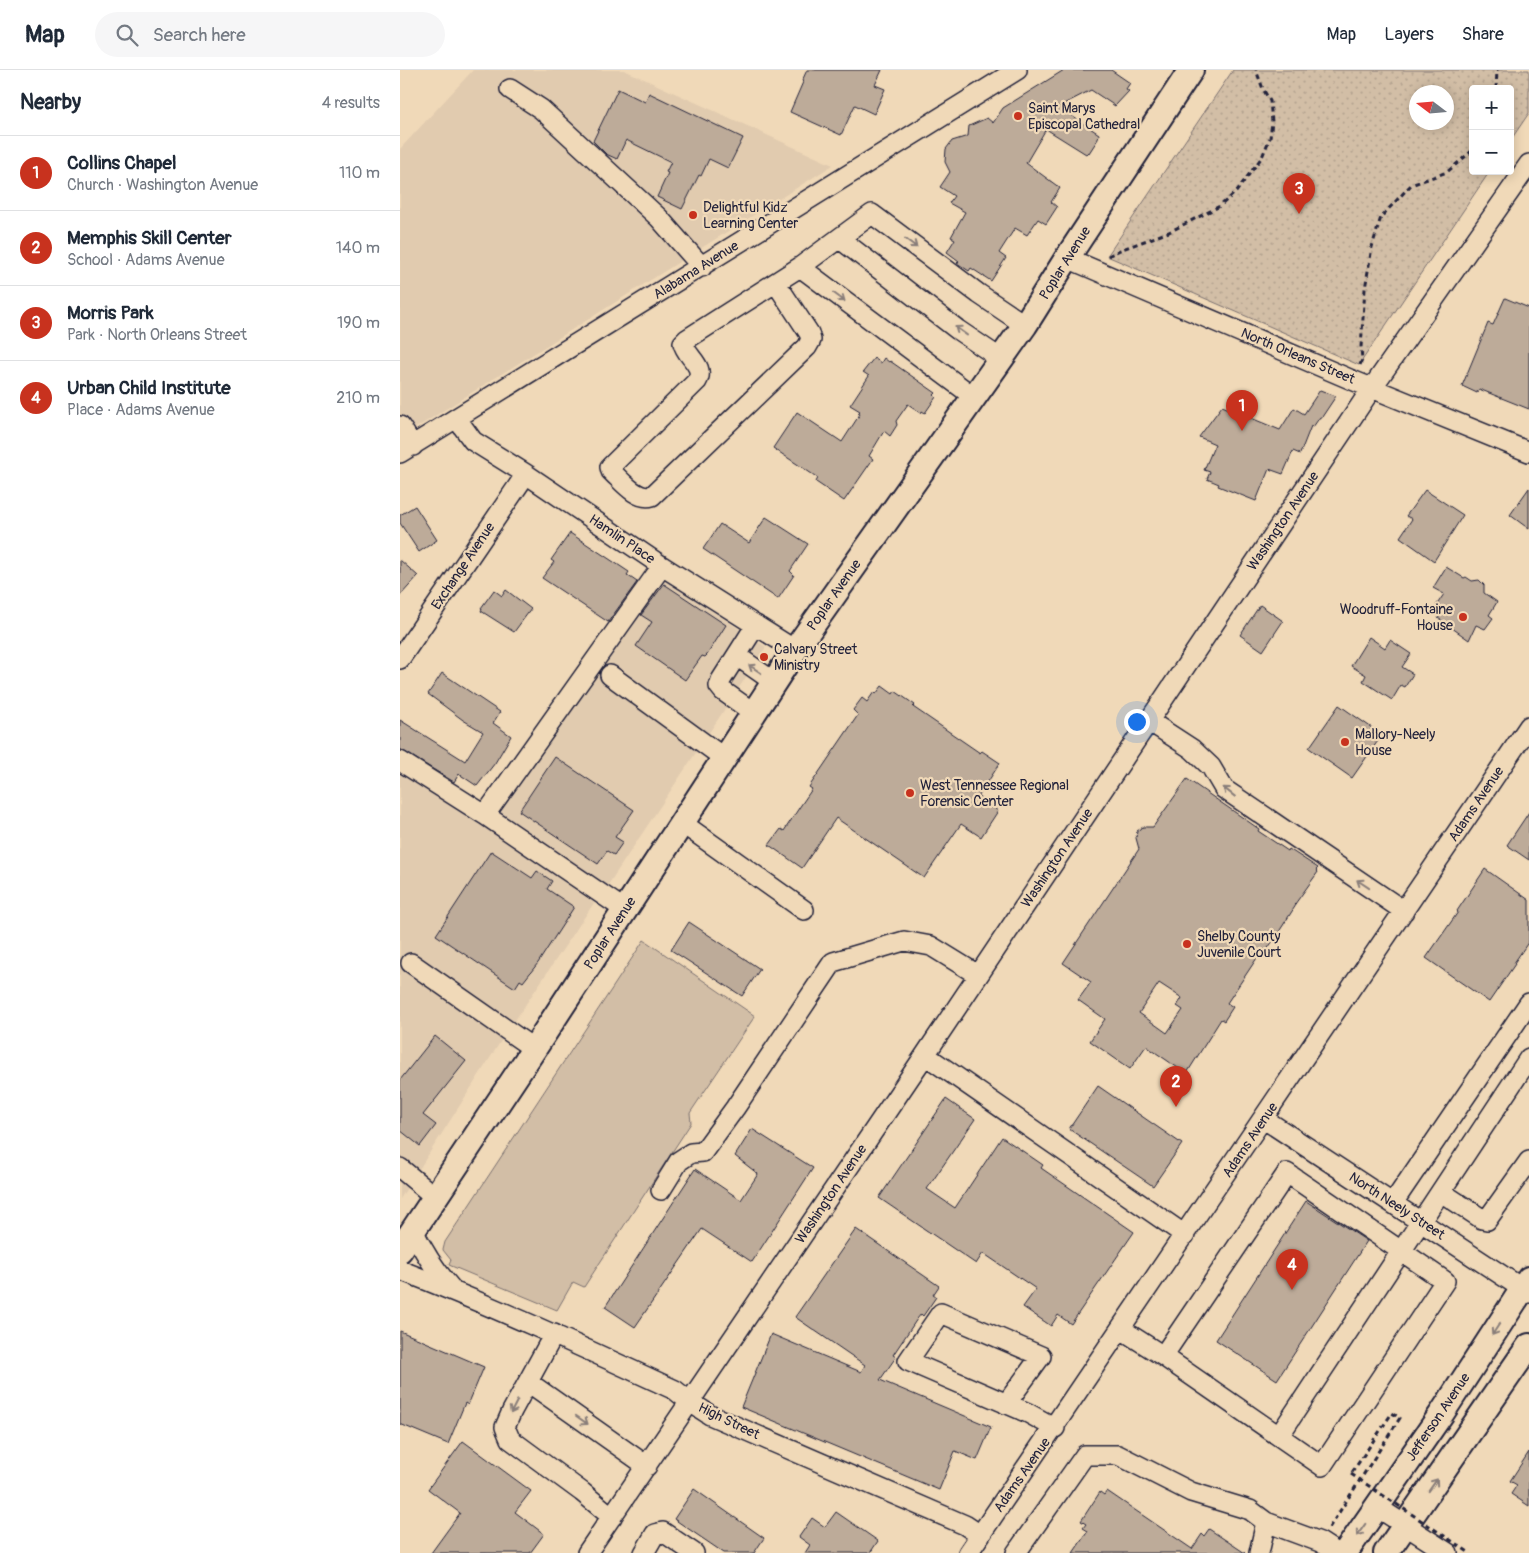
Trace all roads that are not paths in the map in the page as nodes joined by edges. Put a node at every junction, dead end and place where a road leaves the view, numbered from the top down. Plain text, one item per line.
1 (1191, 70) edge
2 (1003, 73) edge
3 (510, 89) dead end
4 (1529, 164) edge
5 (840, 239) junction
6 (1067, 258) junction
7 (702, 266) junction
8 (800, 267) junction
9 (776, 283) junction
10 (1025, 325) junction
11 (1001, 359) junction
12 (1372, 388) junction
13 (974, 397) junction
14 (457, 419) junction
15 (400, 426) edge
16 (406, 450) edge
17 (1529, 452) edge
18 (526, 474) junction
19 (662, 566) junction
20 (756, 625) junction
21 (795, 650) junction
22 (737, 656) junction
23 (400, 659) edge
24 (610, 675) dead end
25 (774, 682) junction
26 (754, 713) junction
27 (1149, 721) junction
28 (1527, 734) edge
29 (724, 758) junction
30 (400, 761) edge
31 (485, 815) junction
32 (682, 823) junction
33 (625, 910) junction
34 (804, 910) dead end
35 (1404, 911) junction
36 (411, 963) dead end
37 (978, 975) junction
38 (1529, 1003) edge
39 (534, 1049) junction
40 (925, 1055) junction
41 (1529, 1058) edge
42 (1264, 1119) junction
43 (1529, 1161) edge
44 (400, 1168) edge
45 (661, 1190) dead end
46 (1441, 1192) junction
47 (435, 1197) junction
48 (1393, 1203) junction
49 (1421, 1222) junction
50 (413, 1230) junction
51 (1185, 1235) junction
52 (400, 1250) edge
53 (1401, 1251) junction
54 (400, 1270) edge
55 (1527, 1287) edge
56 (454, 1290) junction
57 (1121, 1329) junction
58 (554, 1334) junction
59 (1529, 1346) edge
60 (1164, 1356) junction
61 (528, 1382) junction
62 (690, 1402) junction
63 (1006, 1404) junction
64 (1054, 1428) junction
65 (1278, 1436) junction
66 (647, 1466) junction
67 (1377, 1507) junction
68 (612, 1517) junction
69 (1266, 1522) junction
70 (1406, 1525) junction
71 (980, 1535) junction
72 (587, 1553) edge
73 (644, 1553) edge
74 (694, 1553) edge
75 (968, 1553) edge
76 (1016, 1553) edge
77 (1259, 1553) edge
78 (1337, 1553) edge
79 (1345, 1553) edge
80 (1386, 1553) edge
81 (1448, 1553) edge

1 - 6 main road, Poplar Avenue
2 - 7 street, Alabama Avenue
3 - 7 street
4 - 12 street, Washington Avenue
5 - 8 street
5 -> 10 street
11 -> 5 street
6 - 10 main road, Poplar Avenue
6 - 12 street, North Orleans Street
7 - 14 street, Alabama Avenue
8 - 9 street
8 -> 13 street
9 - 9 street
10 - 11 main road, Poplar Avenue
11 - 13 main road, Poplar Avenue
12 - 17 street, North Orleans Street
12 - 27 street, Washington Avenue
13 - 21 main road, Poplar Avenue
14 - 16 street, Alabama Avenue
14 - 18 street, Hamlin Place
15 - 16 street
18 - 19 street, Hamlin Place
18 - 23 street, Exchange Avenue
19 - 20 street, Hamlin Place
19 - 31 street
20 - 21 street, Hamlin Place
20 - 22 street
21 - 25 main road, Poplar Avenue
25 -> 22 street
22 - 26 street
24 - 29 street
25 - 26 main road, Poplar Avenue
26 - 29 main road, Poplar Avenue
35 -> 27 street
27 - 37 street, Washington Avenue
28 - 35 street, Adams Avenue
29 - 32 main road, Poplar Avenue
30 - 31 street
31 - 33 street
32 - 33 main road, Poplar Avenue
32 - 34 street
33 - 39 main road, Poplar Avenue
35 - 42 street, Adams Avenue
36 - 39 street
37 - 40 street, Washington Avenue
37 - 45 street
38 - 48 street
39 - 47 main road, Poplar Avenue
40 - 51 street
40 - 62 street, Washington Avenue
41 - 46 street
42 - 48 street, North Neely Street
42 - 51 street, Adams Avenue
43 - 46 street
44 - 47 street
46 - 49 street
47 - 50 main road, Poplar Avenue
48 - 49 street, North Neely Street
49 - 53 street
49 - 55 street, North Neely Street
50 - 52 main road, Poplar Avenue
50 - 56 street, High Street
51 - 57 street, Adams Avenue
53 - 60 street
53 - 65 street
53 - 65 street
54 - 56 street, High Street
55 -> 67 main road, Jefferson Avenue
56 - 58 street, High Street
57 - 60 street
57 - 64 street, Adams Avenue
58 - 61 street
58 - 62 street, High Street
70 -> 59 main road
60 - 65 street
61 -> 66 street
61 -> 68 street
62 - 66 street, Washington Avenue
62 - 71 street, High Street
63 - 63 street
63 - 64 street
64 - 71 street, Adams Avenue
66 - 68 street, Washington Avenue
67 - 70 street
67 -> 79 main road, Jefferson Avenue
68 - 72 street, Washington Avenue
69 - 76 street
69 - 77 street
69 - 78 street
70 - 80 main road
70 - 81 street
71 - 75 street, Adams Avenue
73 - 74 street

